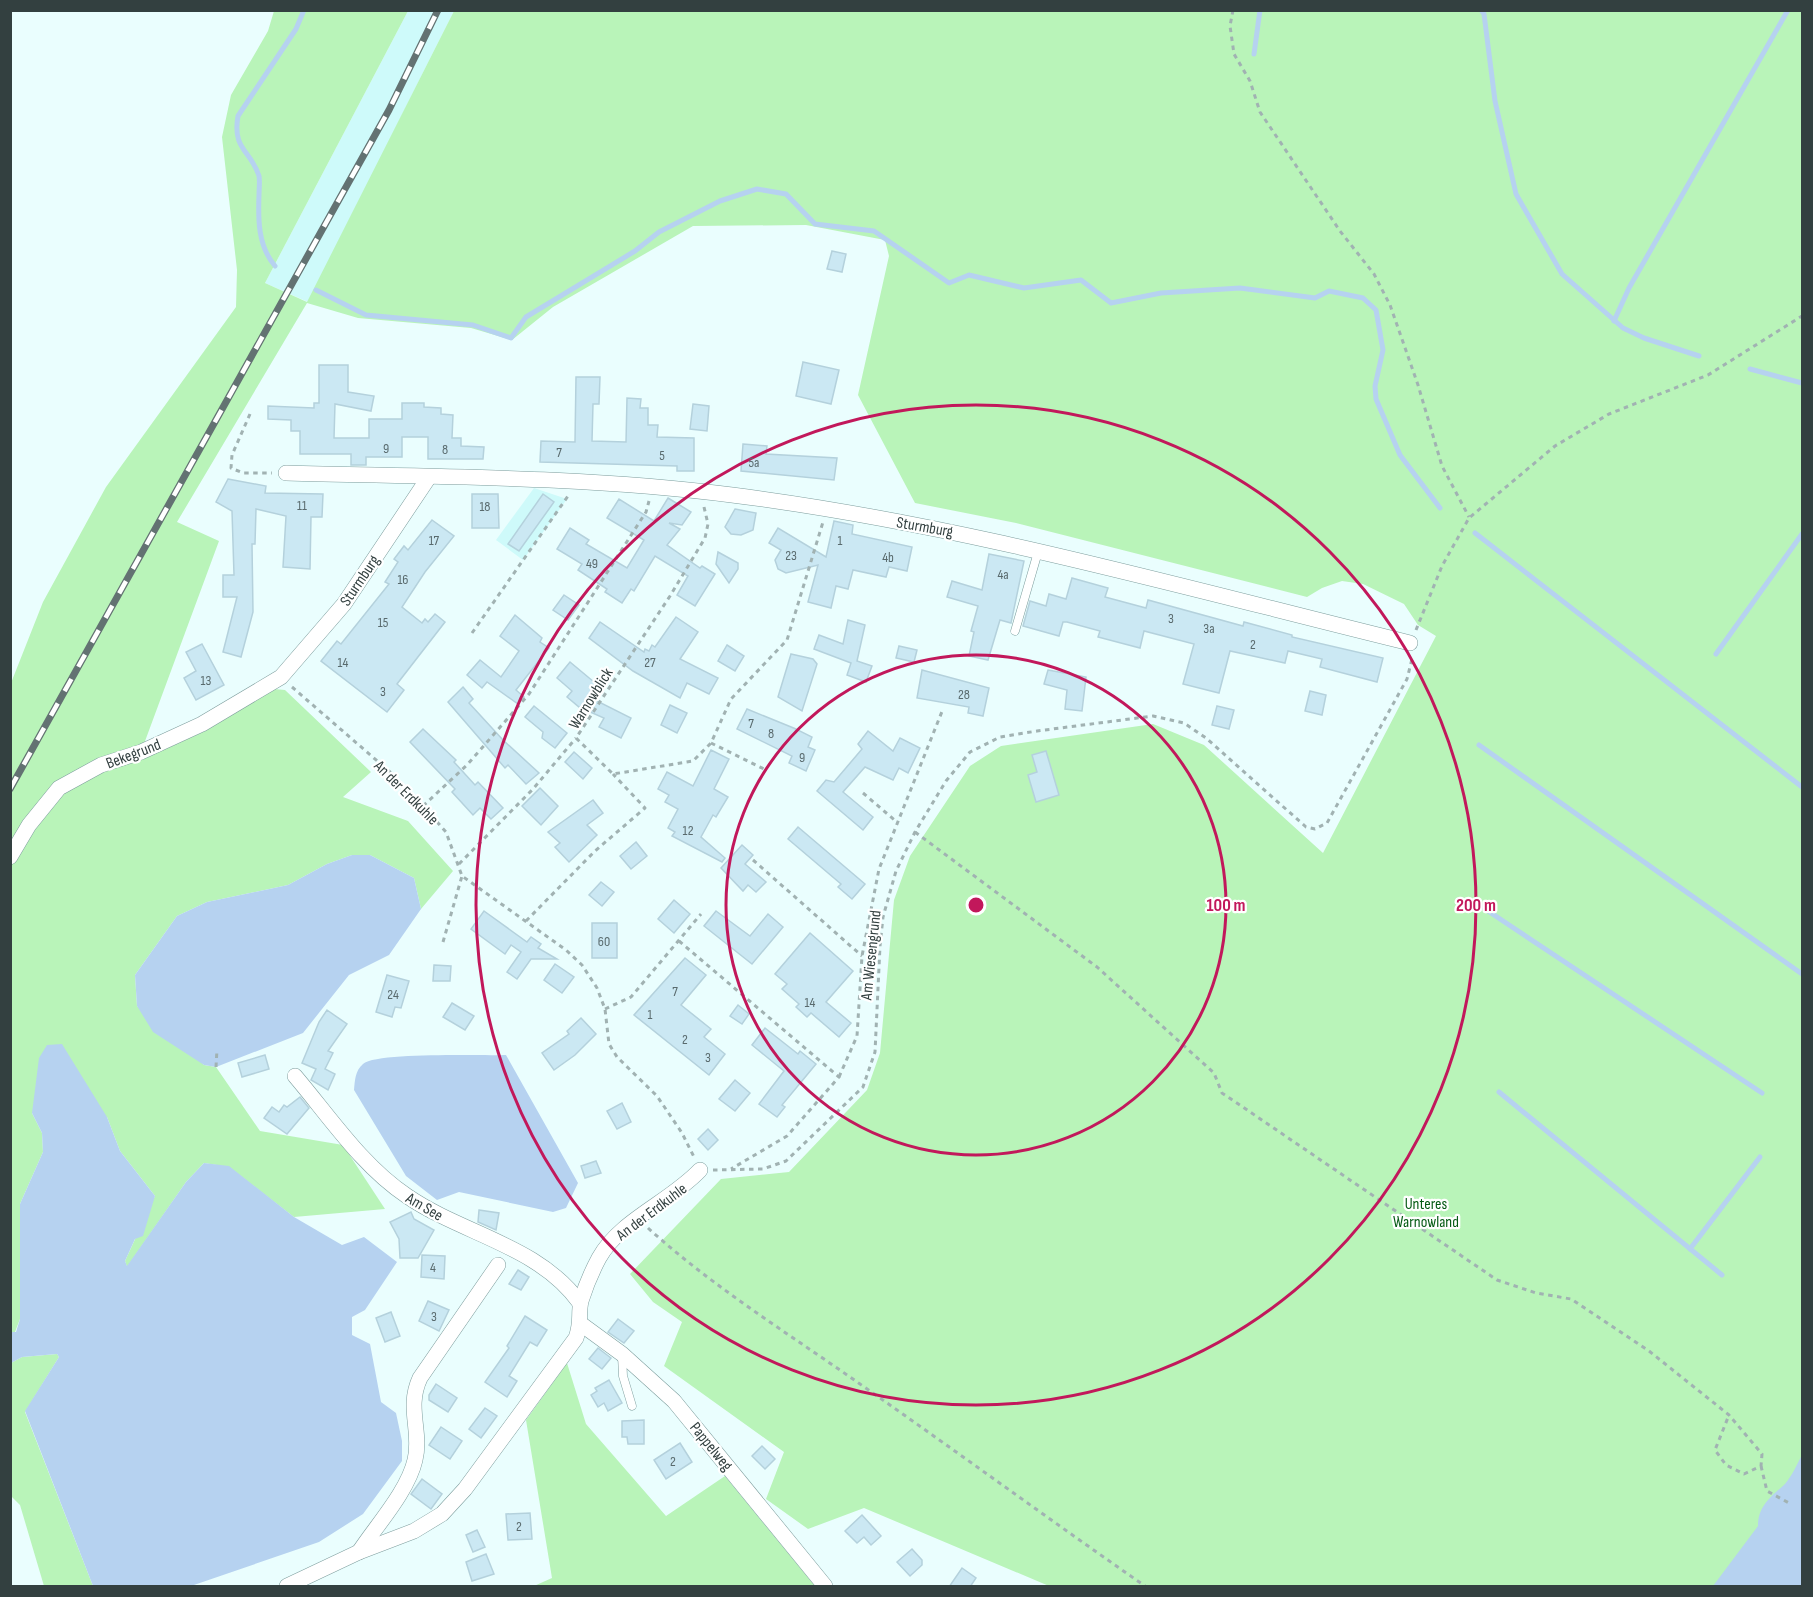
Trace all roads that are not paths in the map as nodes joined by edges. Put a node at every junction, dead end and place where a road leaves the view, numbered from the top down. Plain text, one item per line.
1 (286, 473) road end
2 (429, 477) junction
3 (1038, 552) junction
4 (1015, 631) dead end
5 (1410, 643) road end
6 (281, 677) joint
7 (10, 857) edge
8 (295, 1076) dead end
9 (700, 1170) road end
10 (498, 1265) dead end
11 (580, 1303) junction
12 (581, 1324) junction
13 (622, 1354) junction
14 (632, 1406) dead end
15 (359, 1552) junction
16 (287, 1587) edge
17 (825, 1587) edge

1 - 2 street, Sturmburg
2 - 3 street, Sturmburg
2 - 6 street, Sturmburg
3 - 4 lane
3 - 5 street, Sturmburg
6 - 7 street, Bekegrund
8 - 11 street, Am See
9 - 11 street, An der Erdkuhle
10 - 15 street
11 - 12 street, An der Erdkuhle
12 - 13 street, Pappelweg
12 - 15 street, An der Erdkuhle
13 - 14 lane
13 - 17 street, Pappelweg
15 - 16 street, An der Erdkuhle

